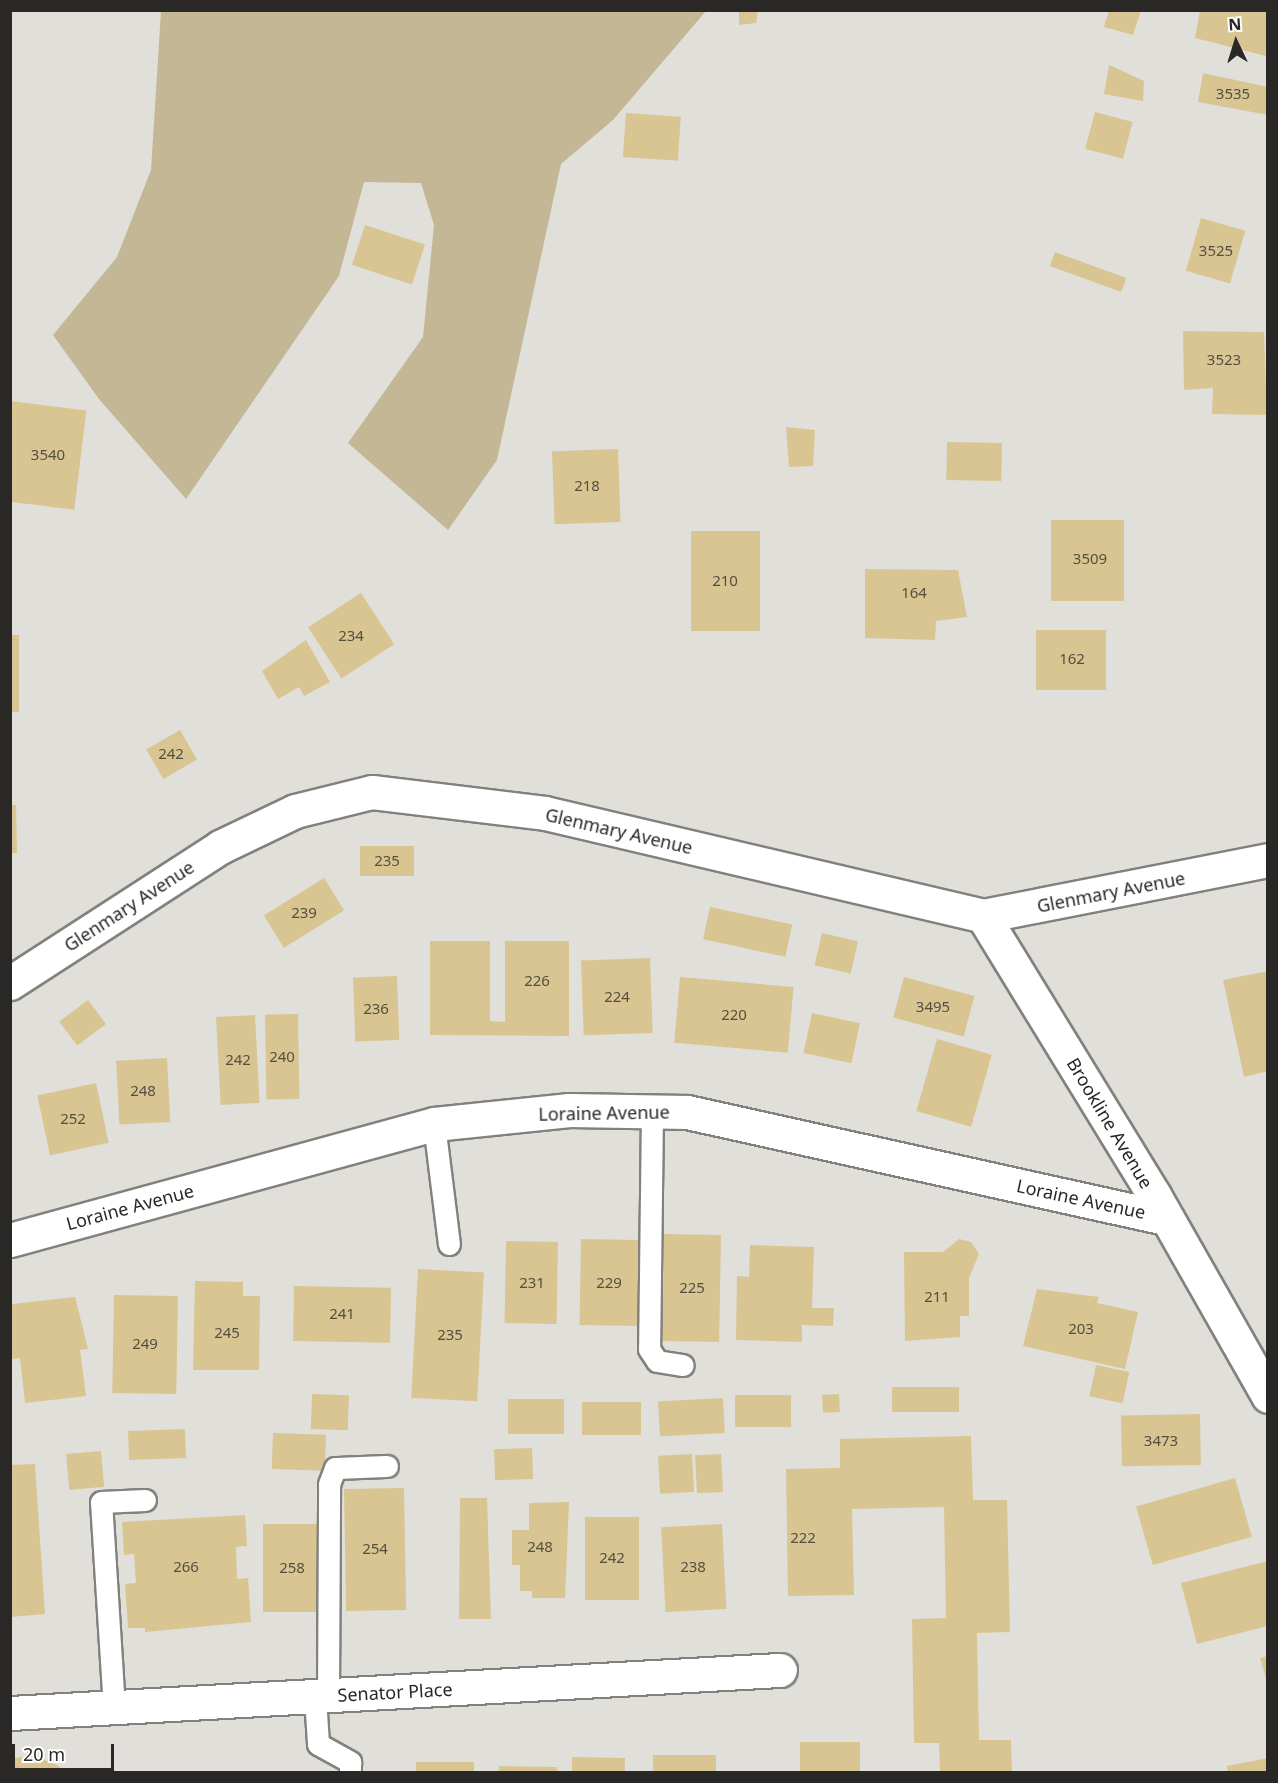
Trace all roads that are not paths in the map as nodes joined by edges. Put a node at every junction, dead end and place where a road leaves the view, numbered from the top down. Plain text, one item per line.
1 (1268, 860) edge
2 (983, 916) junction
3 (10, 983) edge
4 (652, 1112) junction
5 (434, 1124) junction
6 (1166, 1218) junction
7 (10, 1240) edge
8 (449, 1244) dead end
9 (683, 1365) dead end
10 (1268, 1396) edge
11 (387, 1466) dead end
12 (145, 1500) dead end
13 (780, 1670) dead end
14 (321, 1696) junction
15 (114, 1708) junction
16 (10, 1713) edge
17 (350, 1773) edge

1 - 2 street, Glenmary Avenue
2 - 3 street, Glenmary Avenue
2 - 6 street, Brookline Avenue
4 - 5 street, Loraine Avenue
4 - 6 street, Loraine Avenue
4 - 9 lane
5 - 7 street, Loraine Avenue
5 - 8 lane
6 - 10 street, Brookline Avenue
11 - 14 lane
12 - 15 lane
13 - 14 street, Senator Place
14 - 15 street, Senator Place
14 - 17 lane
15 - 16 street, Senator Place

